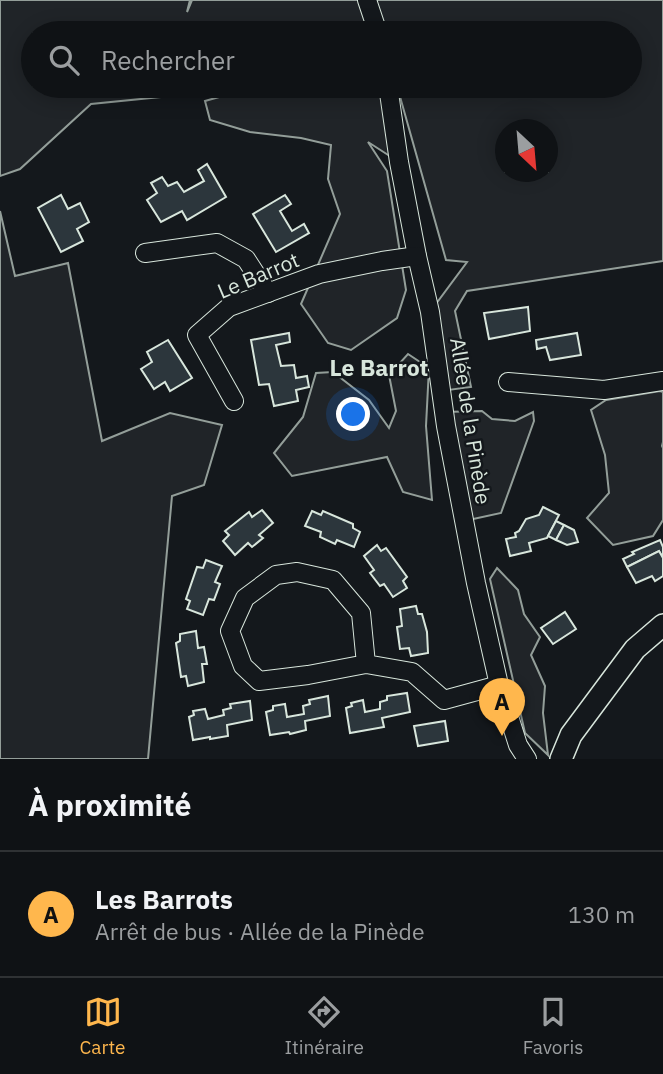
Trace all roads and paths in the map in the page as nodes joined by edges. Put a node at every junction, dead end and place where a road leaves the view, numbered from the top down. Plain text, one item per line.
1 (367, 0) edge
2 (375, 21) edge
3 (390, 98) edge
4 (145, 253) dead end
5 (417, 256) junction
6 (268, 293) junction
7 (663, 381) edge
8 (509, 382) dead end
9 (234, 401) dead end
10 (663, 625) edge
11 (366, 664) junction
12 (499, 685) junction
13 (527, 759) edge
14 (561, 759) edge

1 - 2 street
3 - 5 street, Allée de la Pinède
4 - 6 street
5 - 6 street, Le Barrot
5 - 12 street, Allée de la Pinède
6 - 9 street, Le Barrot
7 - 8 street
10 - 14 street
11 - 11 street
11 - 12 street
12 - 13 street, Allée de la Pinède

